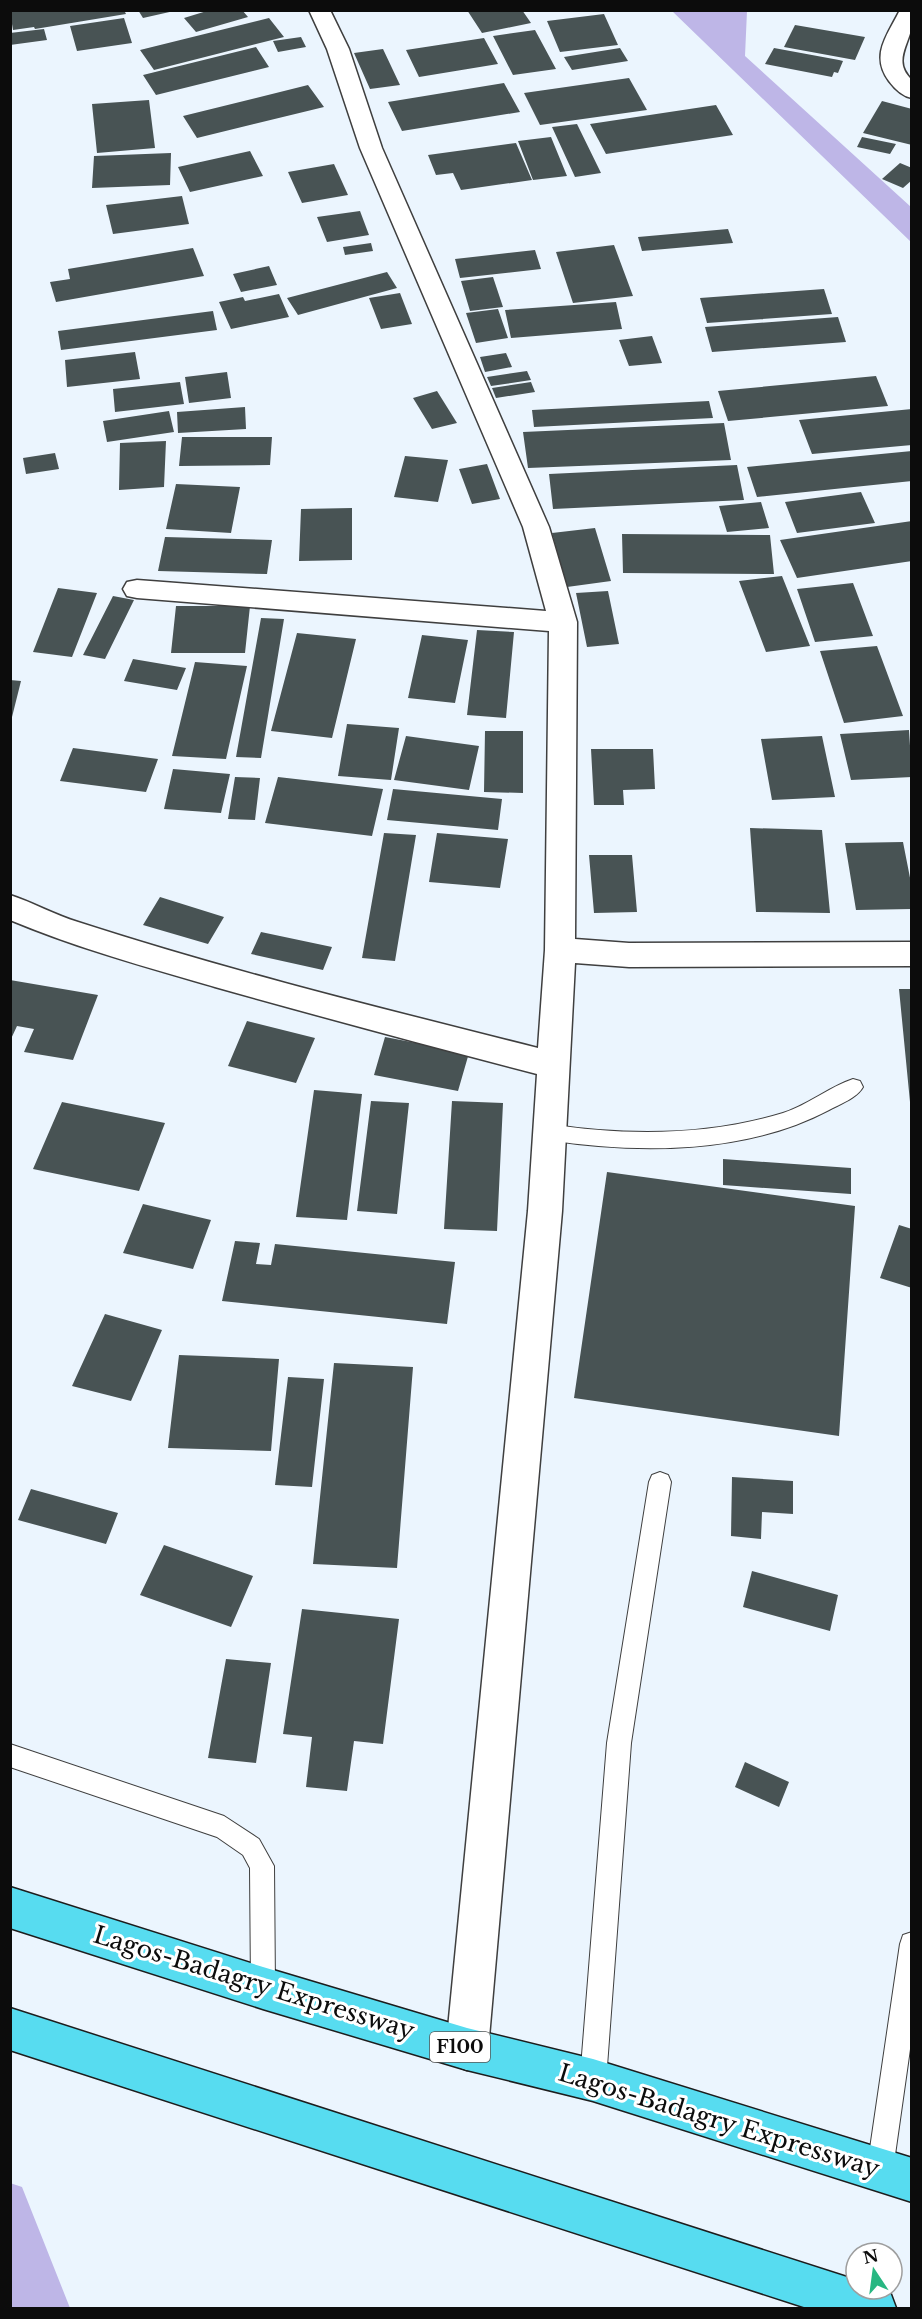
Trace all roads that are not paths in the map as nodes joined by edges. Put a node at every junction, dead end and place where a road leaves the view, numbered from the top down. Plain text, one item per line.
1 (319, 10) edge
2 (911, 10) edge
3 (912, 92) edge
4 (137, 589) dead end
5 (563, 622) junction
6 (10, 907) edge
7 (560, 950) junction
8 (912, 954) edge
9 (554, 1065) junction
10 (853, 1087) dead end
11 (548, 1132) junction
12 (660, 1482) dead end
13 (10, 1755) edge
14 (10, 1907) edge
15 (912, 1944) edge
16 (263, 1988) junction
17 (10, 2029) edge
18 (467, 2049) junction
19 (593, 2080) junction
20 (896, 2175) edge
21 (874, 2308) edge

1 - 5 street
2 - 3 street
4 - 5 street
5 - 7 street
6 - 9 street
7 - 8 street
7 - 9 street
9 - 11 street
10 - 11 lane
11 - 18 street
12 - 19 lane
13 - 16 lane
14 - 16 highway, Lagos-Badagry Expressway / F100
15 - 20 lane
16 - 18 highway, Lagos-Badagry Expressway / F100
17 - 21 highway
18 - 19 highway, Lagos-Badagry Expressway / F100
19 - 20 highway, Lagos-Badagry Expressway / F100

